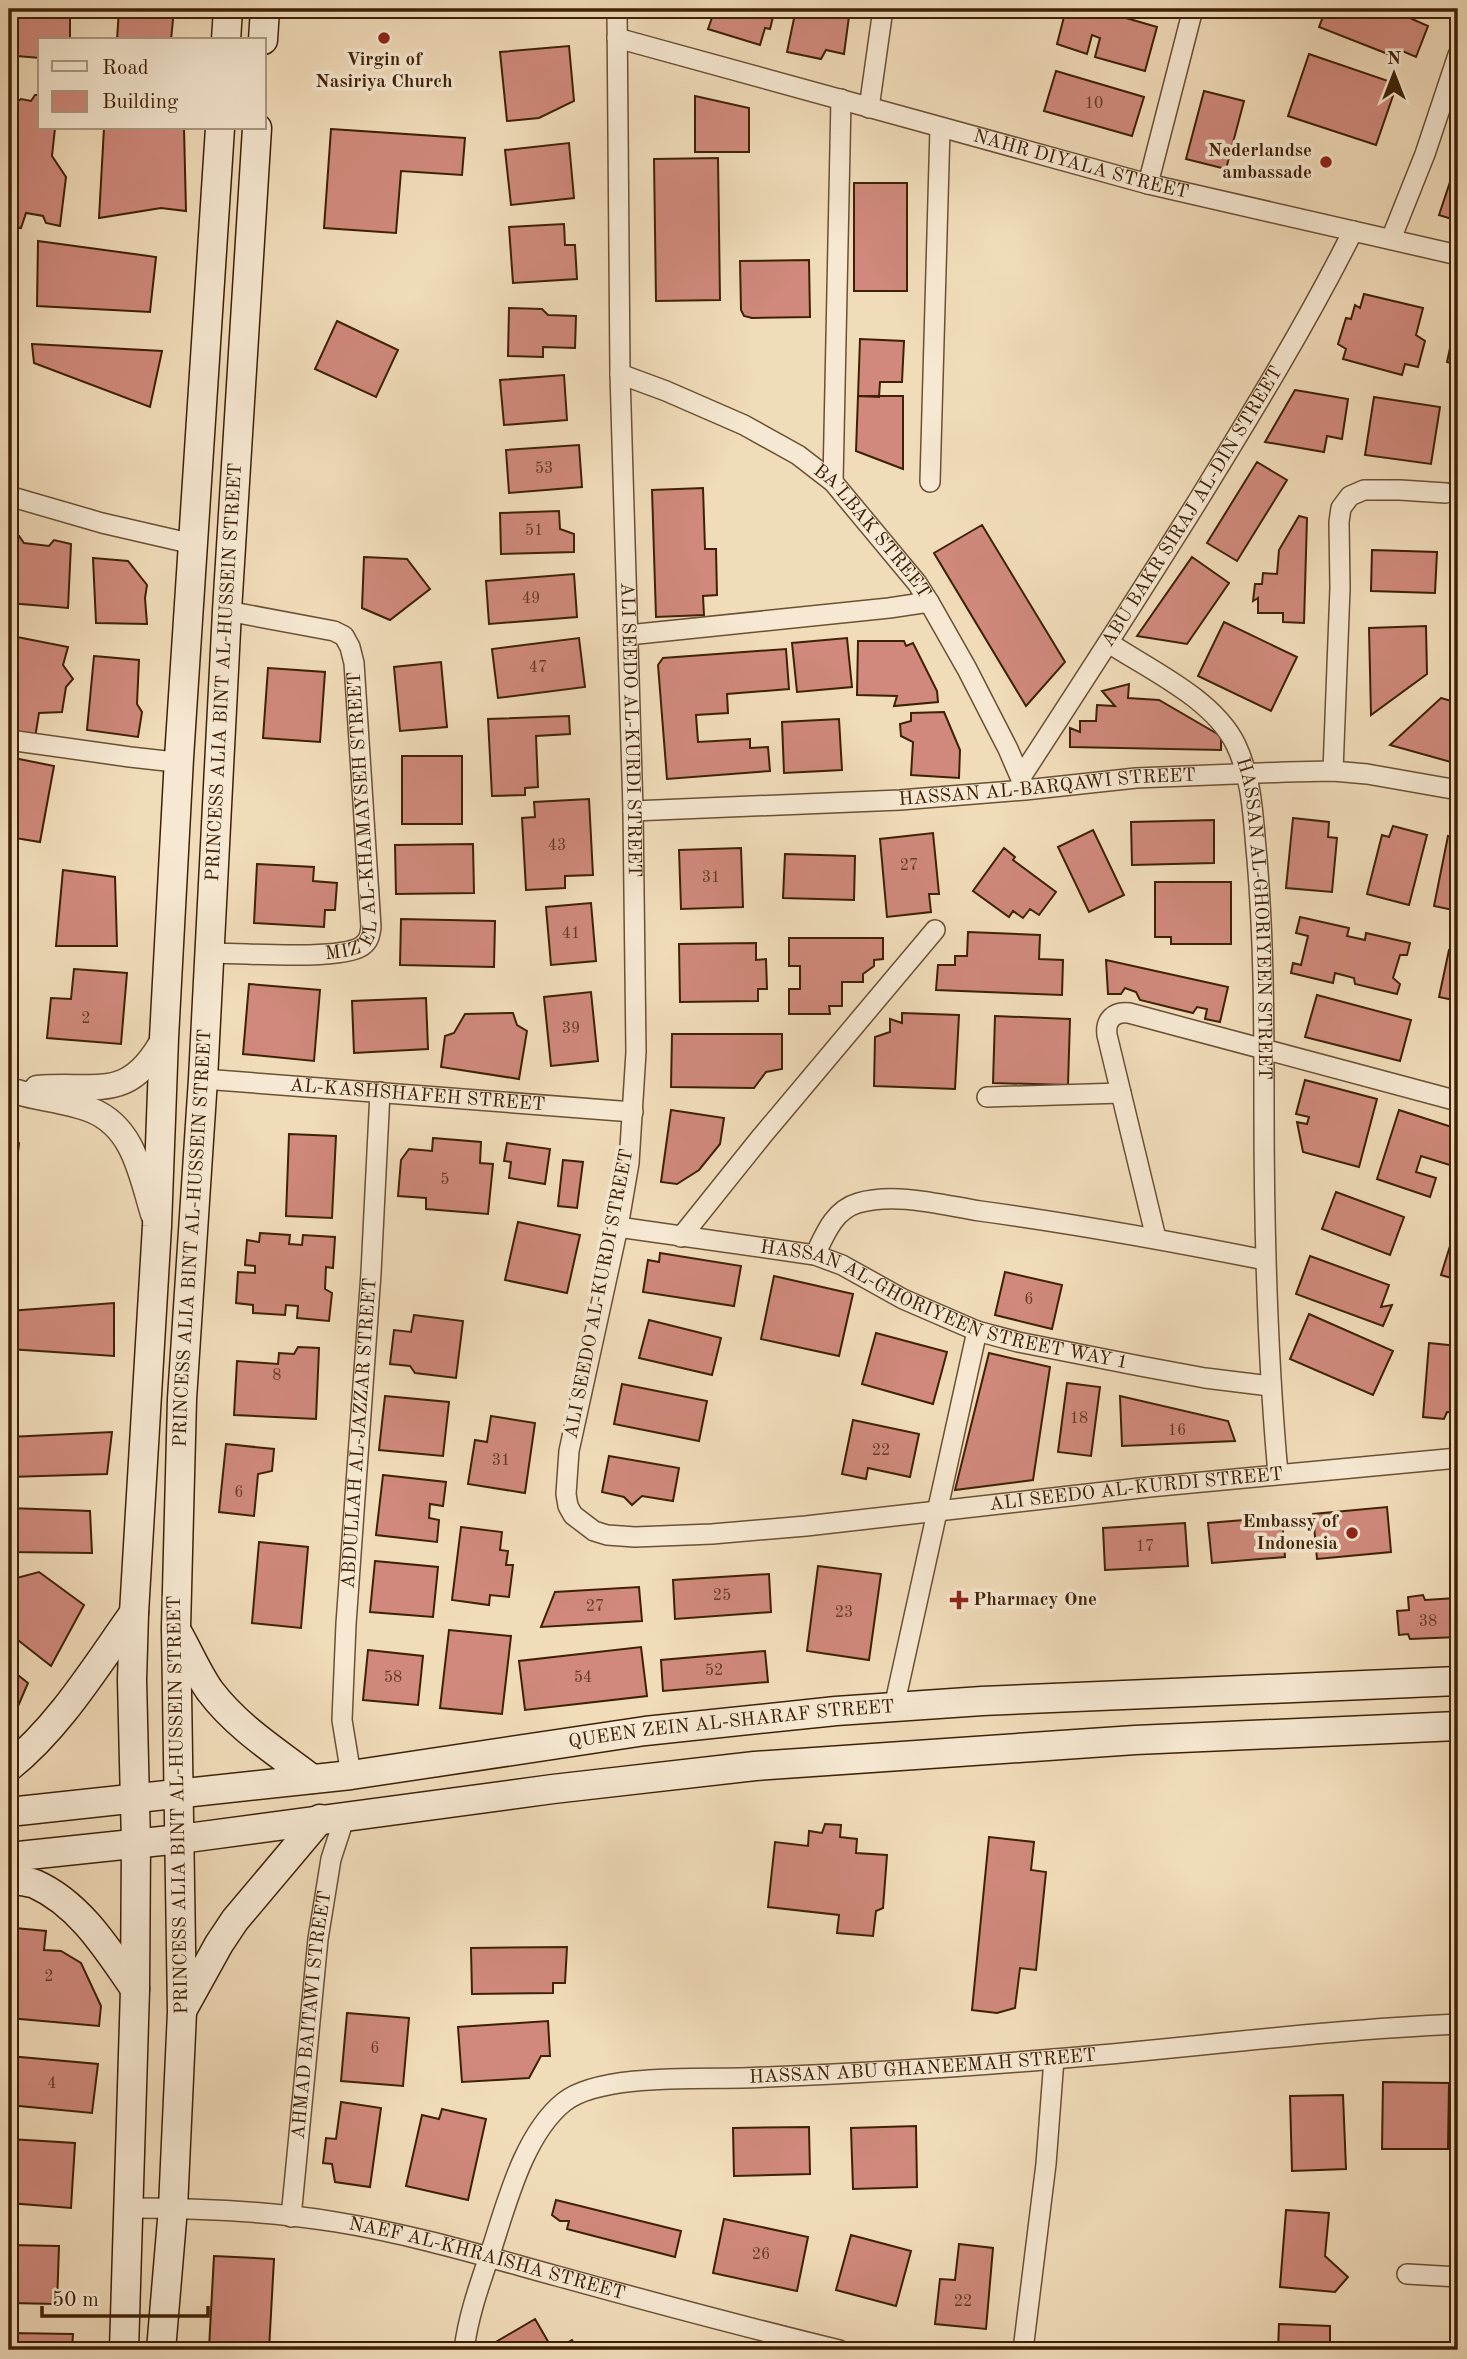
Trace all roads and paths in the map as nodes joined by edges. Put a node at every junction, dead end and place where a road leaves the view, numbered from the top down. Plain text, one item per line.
1 (228, 9) edge
2 (265, 9) edge
3 (617, 9) edge
4 (883, 9) edge
5 (1193, 9) edge
6 (226, 38) edge
7 (263, 38) edge
8 (617, 38) junction
9 (1458, 55) edge
10 (841, 99) junction
11 (869, 108) junction
12 (940, 128) junction
13 (220, 130) edge
14 (257, 130) edge
15 (1148, 184) junction
16 (1353, 231) junction
17 (1391, 239) junction
18 (1458, 254) edge
19 (620, 374) junction
20 (833, 482) junction
21 (930, 482) dead end
22 (1446, 493) dead end
23 (9, 496) edge
24 (193, 544) junction
25 (929, 602) junction
26 (228, 611) junction
27 (628, 635) junction
28 (1109, 643) junction
29 (9, 740) edge
30 (221, 747) junction
31 (180, 751) junction
32 (1333, 771) junction
33 (1247, 774) junction
34 (1023, 784) junction
35 (1458, 790) edge
36 (633, 811) junction
37 (936, 930) dead end
38 (210, 953) junction
39 (164, 1038) junction
40 (1264, 1049) junction
41 (203, 1079) junction
42 (13, 1091) edge
43 (380, 1092) junction
44 (1121, 1093) junction
45 (987, 1097) dead end
46 (1458, 1101) edge
47 (634, 1112) junction
48 (157, 1226) junction
49 (618, 1227) junction
50 (681, 1237) junction
51 (1156, 1238) junction
52 (815, 1255) junction
53 (1265, 1261) junction
54 (977, 1331) junction
55 (1270, 1386) junction
56 (1458, 1458) edge
57 (1278, 1474) junction
58 (938, 1510) junction
59 (134, 1612) junction
60 (176, 1628) junction
61 (1458, 1681) edge
62 (894, 1707) junction
63 (1458, 1726) edge
64 (9, 1767) edge
65 (351, 1775) junction
66 (312, 1779) junction
67 (179, 1793) junction
68 (135, 1797) junction
69 (9, 1812) edge
70 (333, 1817) junction
71 (180, 1839) junction
72 (136, 1843) junction
73 (9, 1857) edge
74 (9, 1879) edge
75 (135, 1989) junction
76 (182, 2012) junction
77 (1458, 2024) edge
78 (1054, 2059) junction
79 (130, 2208) junction
80 (173, 2208) junction
81 (291, 2217) junction
82 (489, 2257) junction
83 (1406, 2274) dead end
84 (1458, 2277) edge
85 (124, 2350) edge
86 (161, 2350) edge
87 (464, 2350) edge
88 (839, 2350) edge
89 (1023, 2350) edge

1 - 6 main road
2 - 7 main road
3 - 8 street, ALI SEEDO AL-KURDI STREET
4 - 11 street
5 - 15 street
8 - 10 street, NAHR DIYALA STREET
8 - 19 street, ALI SEEDO AL-KURDI STREET
9 - 17 street
10 - 11 street, NAHR DIYALA STREET
10 - 20 street
11 - 12 street, NAHR DIYALA STREET
12 - 15 street, NAHR DIYALA STREET
12 - 21 street
13 - 24 main road, PRINCESS ALIA BINT AL-HUSSEIN STREET
14 - 26 main road, PRINCESS ALIA BINT AL-HUSSEIN STREET
15 - 16 street, NAHR DIYALA STREET
16 - 17 street, NAHR DIYALA STREET
16 - 28 street, ABU BAKR SIRAJ AL-DIN STREET
17 - 18 street, NAHR DIYALA STREET
19 - 20 street, BA'LBAK STREET
19 - 27 street, ALI SEEDO AL-KURDI STREET
20 - 25 street, BA'LBAK STREET
22 - 32 street
23 - 24 street
24 - 31 main road, PRINCESS ALIA BINT AL-HUSSEIN STREET
25 - 27 street
25 - 34 street, BA'LBAK STREET
26 - 30 main road, PRINCESS ALIA BINT AL-HUSSEIN STREET
26 - 38 street, MIZ'EL AL-KHAMAYSEH STREET
27 - 36 street, ALI SEEDO AL-KURDI STREET
28 - 33 street, HASSAN AL-GHORIYEEN STREET
28 - 34 street, ABU BAKR SIRAJ AL-DIN STREET
29 - 31 street
30 - 31 main road
30 - 38 main road, PRINCESS ALIA BINT AL-HUSSEIN STREET
31 - 39 main road, PRINCESS ALIA BINT AL-HUSSEIN STREET
32 - 33 street, HASSAN AL-BARQAWI STREET
32 - 35 street, HASSAN AL-BARQAWI STREET
33 - 34 street, HASSAN AL-BARQAWI STREET
33 - 40 street, HASSAN AL-GHORIYEEN STREET
34 - 36 street, HASSAN AL-BARQAWI STREET
36 - 47 street, ALI SEEDO AL-KURDI STREET
37 - 50 street
38 - 41 main road, PRINCESS ALIA BINT AL-HUSSEIN STREET
39 - 42 street
39 - 48 main road, PRINCESS ALIA BINT AL-HUSSEIN STREET
40 - 44 street
40 - 46 street
40 - 53 street, HASSAN AL-GHORIYEEN STREET
41 - 43 street, AL-KASHSHAFEH STREET
41 - 60 main road, PRINCESS ALIA BINT AL-HUSSEIN STREET
42 - 48 street
43 - 47 street, AL-KASHSHAFEH STREET
43 - 65 street, ABDULLAH AL-JAZZAR STREET
44 - 45 street
44 - 51 street
47 - 49 street, ALI SEEDO AL-KURDI STREET
48 - 59 main road, PRINCESS ALIA BINT AL-HUSSEIN STREET
49 - 50 street, HASSAN AL-GHORIYEEN STREET WAY 1
49 - 58 street, ALI SEEDO AL-KURDI STREET
50 - 52 street, HASSAN AL-GHORIYEEN STREET WAY 1
51 - 52 street
51 - 53 street
52 - 54 street, HASSAN AL-GHORIYEEN STREET WAY 1
53 - 55 street, HASSAN AL-GHORIYEEN STREET
54 - 55 street, HASSAN AL-GHORIYEEN STREET WAY 1
54 - 58 street
55 - 57 street, HASSAN AL-GHORIYEEN STREET
56 - 57 street, ALI SEEDO AL-KURDI STREET
57 - 58 street, ALI SEEDO AL-KURDI STREET
58 - 62 street
59 - 64 main road
59 - 68 main road, PRINCESS ALIA BINT AL-HUSSEIN STREET
60 - 66 main road
60 - 67 main road, PRINCESS ALIA BINT AL-HUSSEIN STREET
61 - 62 main road, QUEEN ZEIN AL-SHARAF STREET
62 - 65 main road, QUEEN ZEIN AL-SHARAF STREET
63 - 70 main road
65 - 66 main road, QUEEN ZEIN AL-SHARAF STREET
66 - 67 main road, QUEEN ZEIN AL-SHARAF STREET
67 - 68 main road, QUEEN ZEIN AL-SHARAF STREET
67 - 71 main road, PRINCESS ALIA BINT AL-HUSSEIN STREET
68 - 69 main road, QUEEN ZEIN AL-SHARAF STREET
68 - 72 main road, PRINCESS ALIA BINT AL-HUSSEIN STREET
70 - 71 main road
70 - 76 main road
70 - 81 street, AHMAD BAITAWI STREET
71 - 72 main road
71 - 76 main road, PRINCESS ALIA BINT AL-HUSSEIN STREET
72 - 73 main road
72 - 75 main road, PRINCESS ALIA BINT AL-HUSSEIN STREET
74 - 75 main road
75 - 79 main road, PRINCESS ALIA BINT AL-HUSSEIN STREET
76 - 80 main road, PRINCESS ALIA BINT AL-HUSSEIN STREET
77 - 78 street, HASSAN ABU GHANEEMAH STREET
78 - 82 street, HASSAN ABU GHANEEMAH STREET
78 - 89 street
79 - 80 street, NAEF AL-KHRAISHA STREET
79 - 85 main road, PRINCESS ALIA BINT AL-HUSSEIN STREET
80 - 81 street, NAEF AL-KHRAISHA STREET
80 - 86 main road, PRINCESS ALIA BINT AL-HUSSEIN STREET
81 - 82 street, NAEF AL-KHRAISHA STREET
82 - 87 street, HASSAN ABU GHANEEMAH STREET
82 - 88 street, NAEF AL-KHRAISHA STREET
83 - 84 street

